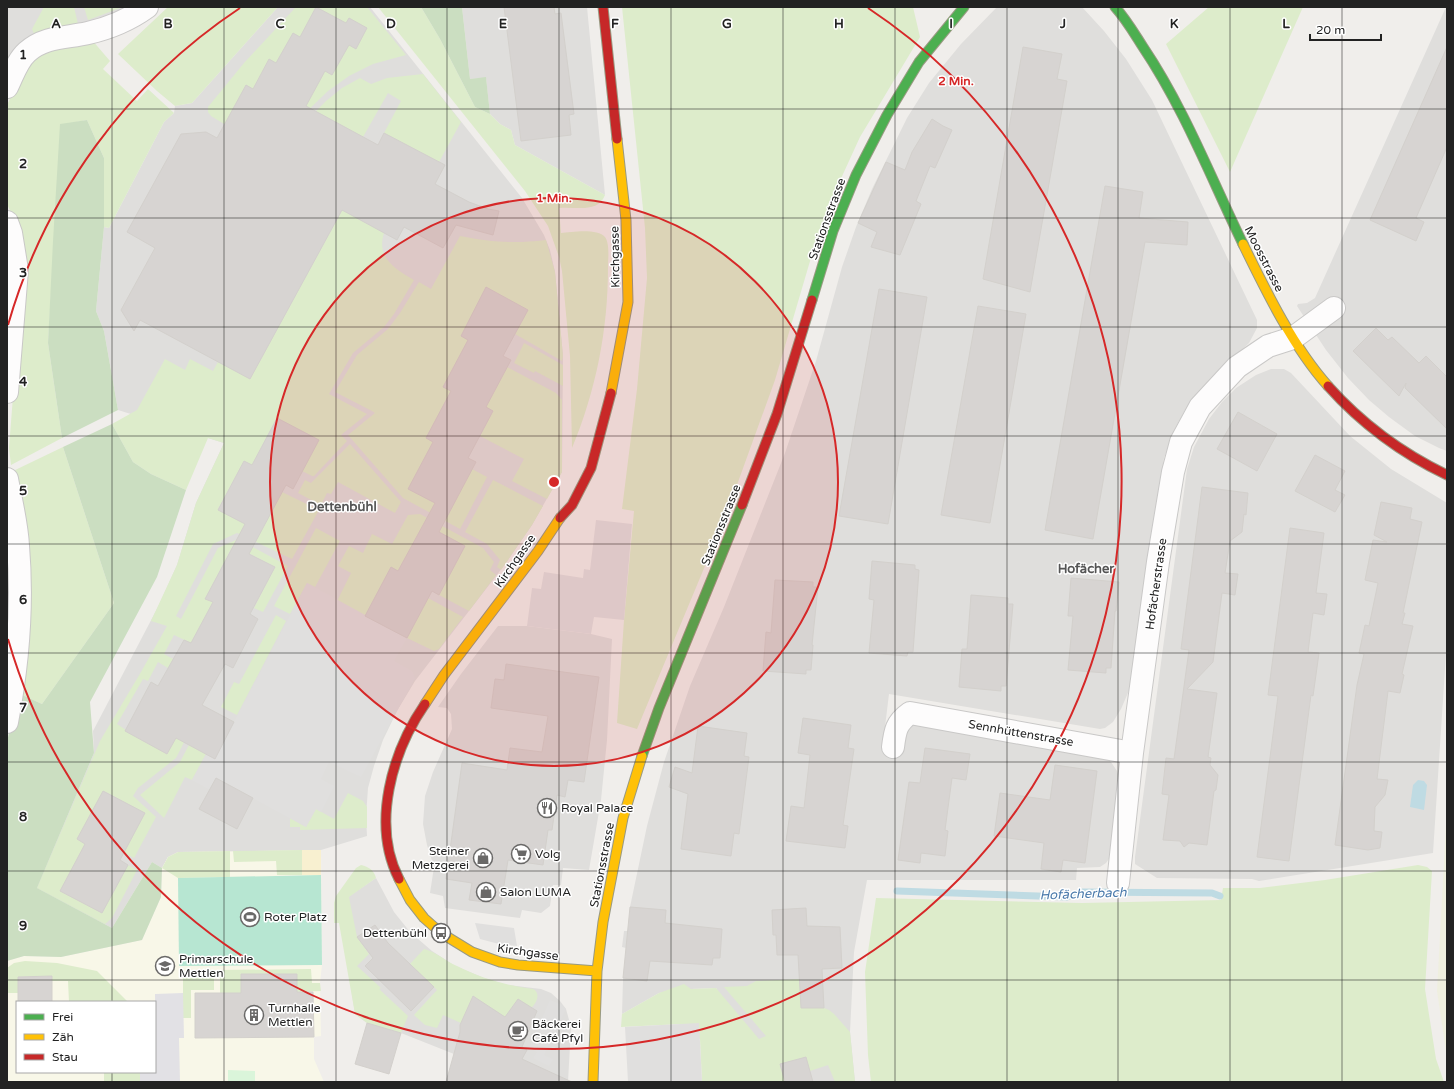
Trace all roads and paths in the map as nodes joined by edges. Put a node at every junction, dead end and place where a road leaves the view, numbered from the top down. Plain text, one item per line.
1 (147, 7) edge
2 (603, 7) edge
3 (964, 7) edge
4 (1115, 7) edge
5 (7, 87) edge
6 (7, 222) edge
7 (1334, 308) dead end
8 (1293, 338) junction
9 (7, 392) edge
10 (1447, 475) edge
11 (7, 479) edge
12 (7, 722) edge
13 (893, 747) dead end
14 (1132, 752) junction
15 (1118, 883) dead end
16 (597, 971) junction
17 (593, 1082) edge

1 - 5 street
2 - 16 street, Kirchgasse
3 - 16 street, Stationsstrasse
4 - 8 street, Moosstrasse
6 - 9 street
7 - 8 street, Hofächerstrasse
8 - 10 street, Moosstrasse
8 - 14 street, Hofächerstrasse
11 - 12 street
13 - 14 street, Sennhüttenstrasse
14 - 15 street, Hofächerstrasse
16 - 17 street, Stationsstrasse

